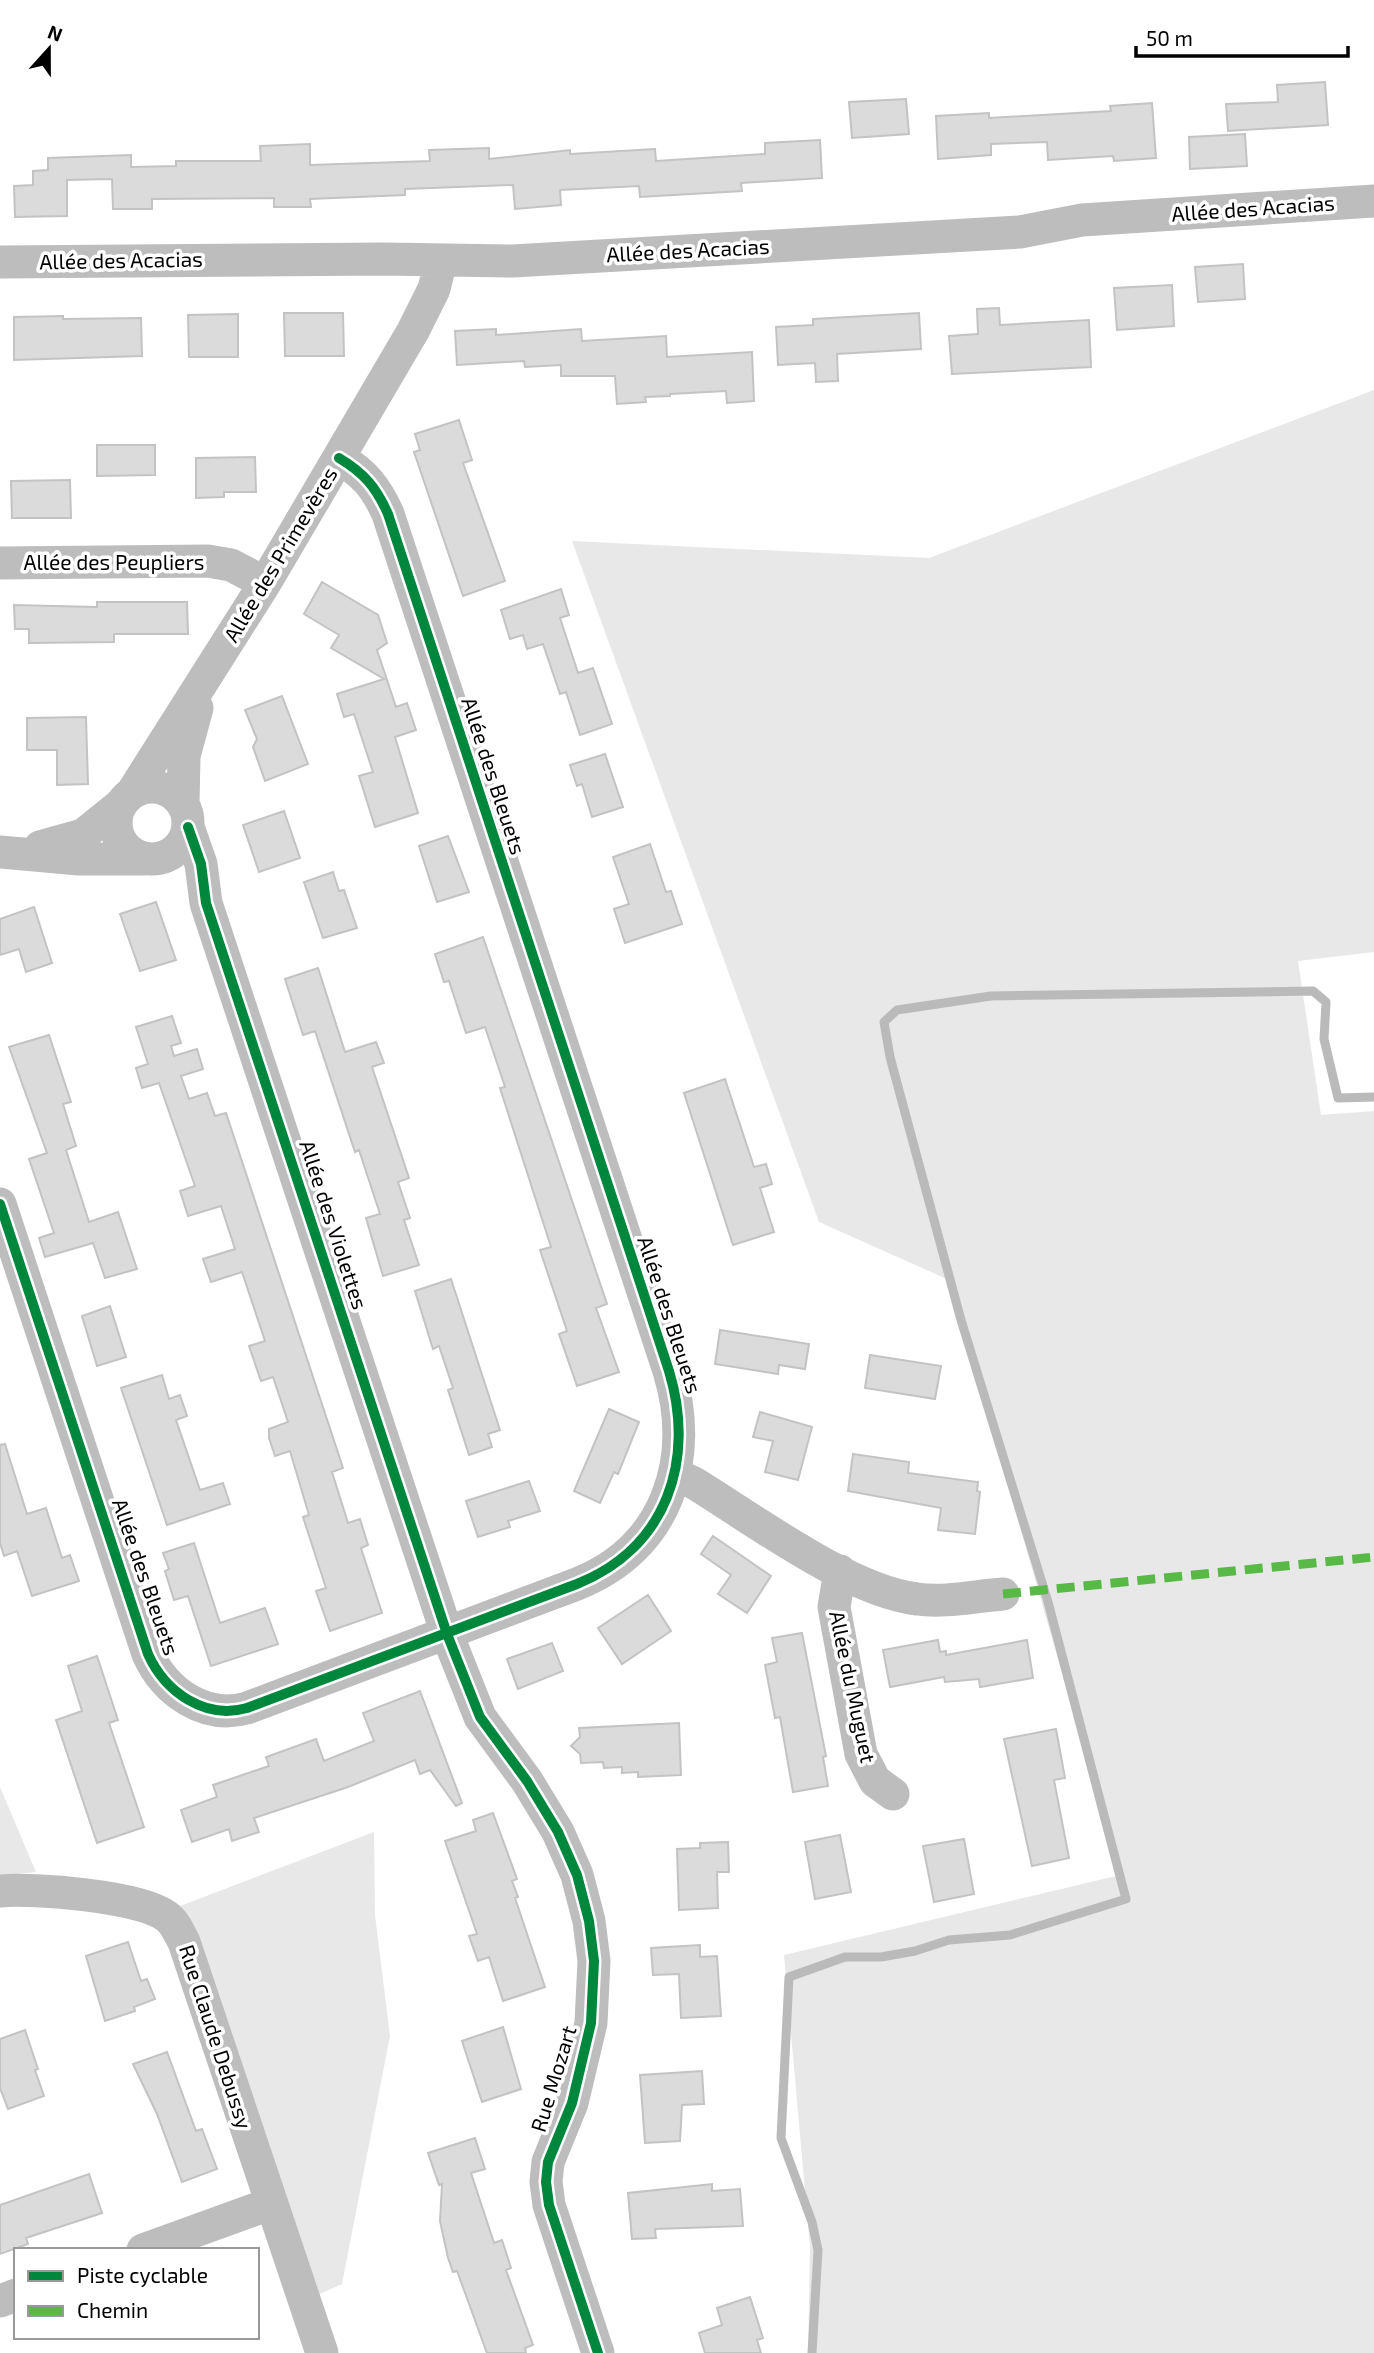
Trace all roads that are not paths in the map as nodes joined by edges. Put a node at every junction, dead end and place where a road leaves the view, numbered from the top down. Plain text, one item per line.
1 (1374, 201) edge
2 (442, 260) junction
3 (0, 262) edge
4 (340, 458) junction
5 (0, 563) edge
6 (265, 583) junction
7 (215, 664) junction
8 (126, 800) junction
9 (186, 816) junction
10 (2, 852) edge
11 (151, 859) junction
12 (206, 902) junction
13 (0, 1204) edge
14 (7, 1246) edge
15 (674, 1474) junction
16 (840, 1571) junction
17 (1003, 1594) dead end
18 (447, 1634) junction
19 (893, 1794) dead end
20 (0, 1891) edge
21 (270, 2204) junction
22 (149, 2248) edge
23 (322, 2353) edge
24 (598, 2353) edge

1 - 2 street, Allée des Acacias
2 - 3 street, Allée des Acacias
2 - 4 street, Allée des Primevères
4 - 6 street, Allée des Primevères
4 - 15 street, Allée des Bleuets
5 - 6 street, Allée des Peupliers
6 - 7 street, Allée des Primevères
7 - 8 street, Allée des Primevères
7 - 9 street, Allée des Primevères
8 - 9 street
8 - 10 street, Allée des Primevères
8 - 11 street
9 - 11 street
9 - 12 street, Allée des Violettes
10 - 11 street
11 - 12 street, Allée des Violettes
12 - 18 street, Allée des Violettes
13 - 14 street, Allée des Bleuets
14 - 18 street, Allée des Bleuets
15 - 16 street, Allée du Muguet
15 - 18 street, Allée des Bleuets
16 - 17 street, Allée du Muguet
16 - 19 street, Allée du Muguet
18 - 24 street, Rue Mozart
20 - 21 street, Rue Claude Debussy
21 - 22 street
21 - 23 street, Rue Claude Debussy

